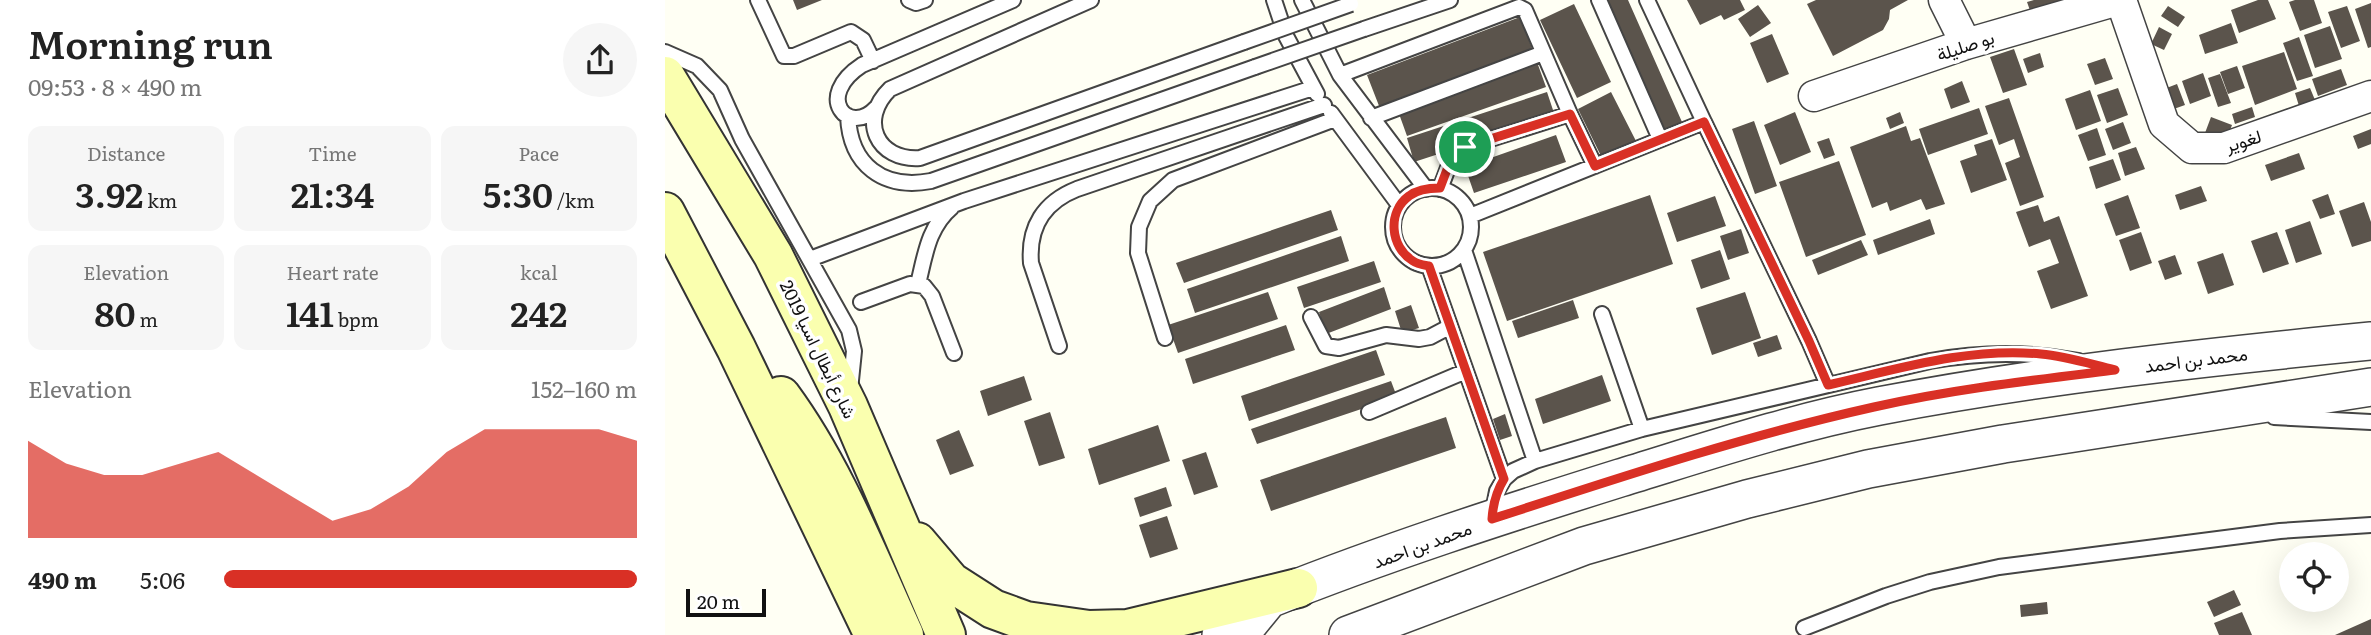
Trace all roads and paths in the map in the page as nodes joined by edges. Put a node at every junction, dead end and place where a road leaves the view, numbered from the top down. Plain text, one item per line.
1 (758, 0) edge
2 (909, 0) edge
3 (925, 0) edge
4 (1013, 0) edge
5 (1091, 0) edge
6 (1274, 0) edge
7 (1302, 0) edge
8 (1450, 0) edge
9 (1599, 0) edge
10 (1647, 0) edge
11 (1944, 0) edge
12 (2120, 0) edge
13 (1357, 2) edge
14 (998, 3) edge
15 (1966, 44) junction
16 (665, 52) edge
17 (1543, 53) junction
18 (873, 61) junction
19 (1340, 75) junction
20 (665, 76) edge
21 (1313, 88) junction
22 (1814, 96) dead end
23 (2371, 96) edge
24 (1324, 105) junction
25 (876, 108) junction
26 (1570, 114) junction
27 (848, 116) junction
28 (1371, 118) junction
29 (1335, 119) junction
30 (1704, 122) junction
31 (1660, 139) junction
32 (1595, 166) junction
33 (1433, 188) junction
34 (964, 201) junction
35 (1399, 205) junction
36 (665, 212) edge
37 (1470, 216) junction
38 (1464, 250) junction
39 (810, 258) junction
40 (1429, 266) junction
41 (918, 284) junction
42 (861, 302) dead end
43 (1602, 314) dead end
44 (1311, 317) dead end
45 (1449, 327) junction
46 (1165, 338) dead end
47 (2371, 341) edge
48 (1059, 346) dead end
49 (736, 348) junction
50 (954, 353) dead end
51 (2115, 370) junction
52 (1466, 371) junction
53 (1828, 385) junction
54 (2371, 387) edge
55 (848, 406) junction
56 (1369, 412) dead end
57 (2206, 412) junction
58 (2371, 422) edge
59 (1642, 429) junction
60 (1535, 461) junction
61 (1504, 479) junction
62 (895, 517) junction
63 (1492, 519) junction
64 (2371, 525) edge
65 (1283, 594) junction
66 (865, 624) edge
67 (1804, 628) dead end
68 (904, 635) edge
69 (946, 635) edge
70 (1179, 635) edge
71 (1221, 635) edge
72 (1348, 635) edge

1 - 18 lane
2 - 3 lane
4 - 14 lane
5 - 25 lane
6 - 21 lane
7 - 19 lane
8 - 27 lane, bridge
9 - 31 lane
10 - 30 lane
11 - 15 street
12 - 15 street, بو صليلة
12 - 23 street, لغوير
13 - 25 lane, bridge
14 - 18 lane
15 - 22 street, بو صليلة
16 - 39 lane
17 - 19 lane
17 - 26 lane
17 - 28 lane
18 - 27 lane
19 - 28 lane
20 - 55 main road, شارع أبطال اسيا 2019
21 - 24 lane
21 - 34 lane
24 - 29 lane
24 - 48 lane
25 - 27 lane
26 - 32 lane
26 - 33 lane
28 - 33 lane
29 - 35 lane
29 - 46 lane
30 - 31 lane
30 - 53 lane
31 - 32 lane
32 - 37 lane
33 - 35 lane
33 - 37 lane
34 - 39 lane
34 - 41 lane
35 - 40 lane
36 - 49 main road
37 - 38 lane
38 - 40 lane
38 - 60 lane
39 - 55 lane
40 - 45 lane
41 - 42 lane
41 - 50 lane
43 - 59 lane
44 - 45 lane
45 - 52 lane
47 - 51 street, محمد بن احمد
49 - 66 main road
49 - 68 main road
51 - 53 lane
51 - 63 street, محمد بن احمد
52 - 56 lane
52 - 61 lane
53 - 59 lane
54 - 57 street
55 - 62 main road, شارع أبطال اسيا 2019
57 - 58 lane
57 - 72 street
59 - 60 lane
60 - 61 lane
61 - 63 lane
62 - 65 main road
62 - 69 main road, شارع أبطال اسيا 2019
63 - 65 street, محمد بن احمد
64 - 67 lane
65 - 70 street, محمد بن احمد
65 - 71 street

